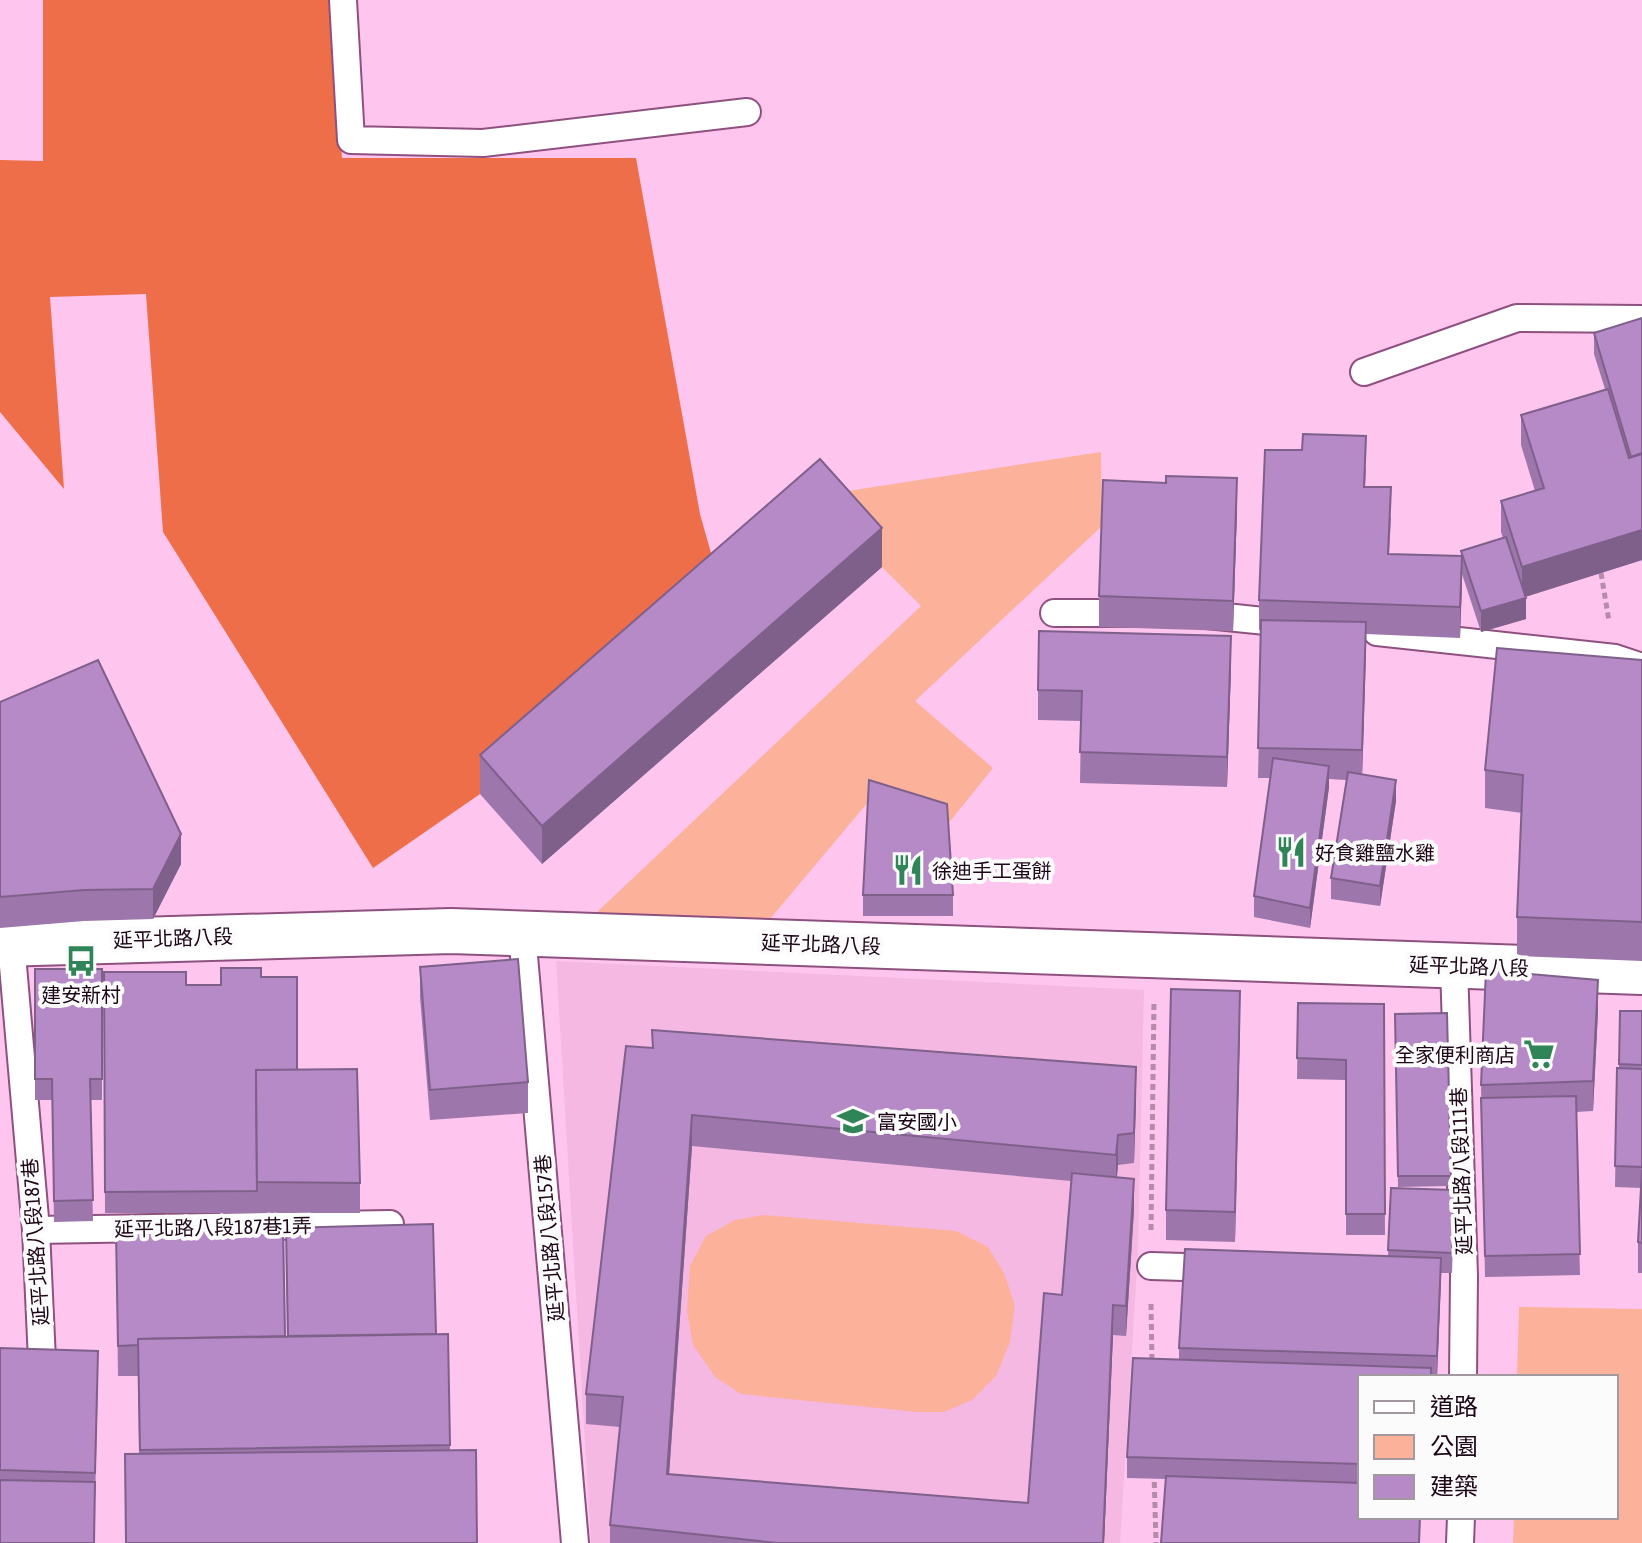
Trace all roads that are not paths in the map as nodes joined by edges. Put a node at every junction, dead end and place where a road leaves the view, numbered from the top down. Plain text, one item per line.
1 (343, 0) edge
2 (747, 112) dead end
3 (1642, 319) edge
4 (1364, 372) dead end
5 (1054, 613) dead end
6 (1323, 627) edge
7 (1354, 630) edge
8 (1642, 667) edge
9 (522, 933) junction
10 (5, 943) edge
11 (1454, 966) junction
12 (1642, 972) edge
13 (390, 1224) edge
14 (36, 1230) junction
15 (1151, 1266) dead end
16 (1245, 1269) edge
17 (1433, 1275) edge
18 (1464, 1276) junction
19 (1463, 1375) edge
20 (44, 1401) edge
21 (1461, 1519) edge
22 (575, 1543) edge
23 (1460, 1543) edge

1 - 2 lane
3 - 4 lane
5 - 6 lane
7 - 8 lane
9 - 10 street, 延平北路八段
9 - 11 street, 延平北路八段
9 - 22 lane, 延平北路八段157巷
10 - 14 lane, 延平北路八段187巷
11 - 12 street, 延平北路八段
11 - 18 lane, 延平北路八段111巷
13 - 14 lane, 延平北路八段187巷1弄
14 - 20 lane, 延平北路八段187巷
15 - 16 lane
17 - 18 lane
18 - 19 lane, 延平北路八段111巷
21 - 23 lane

